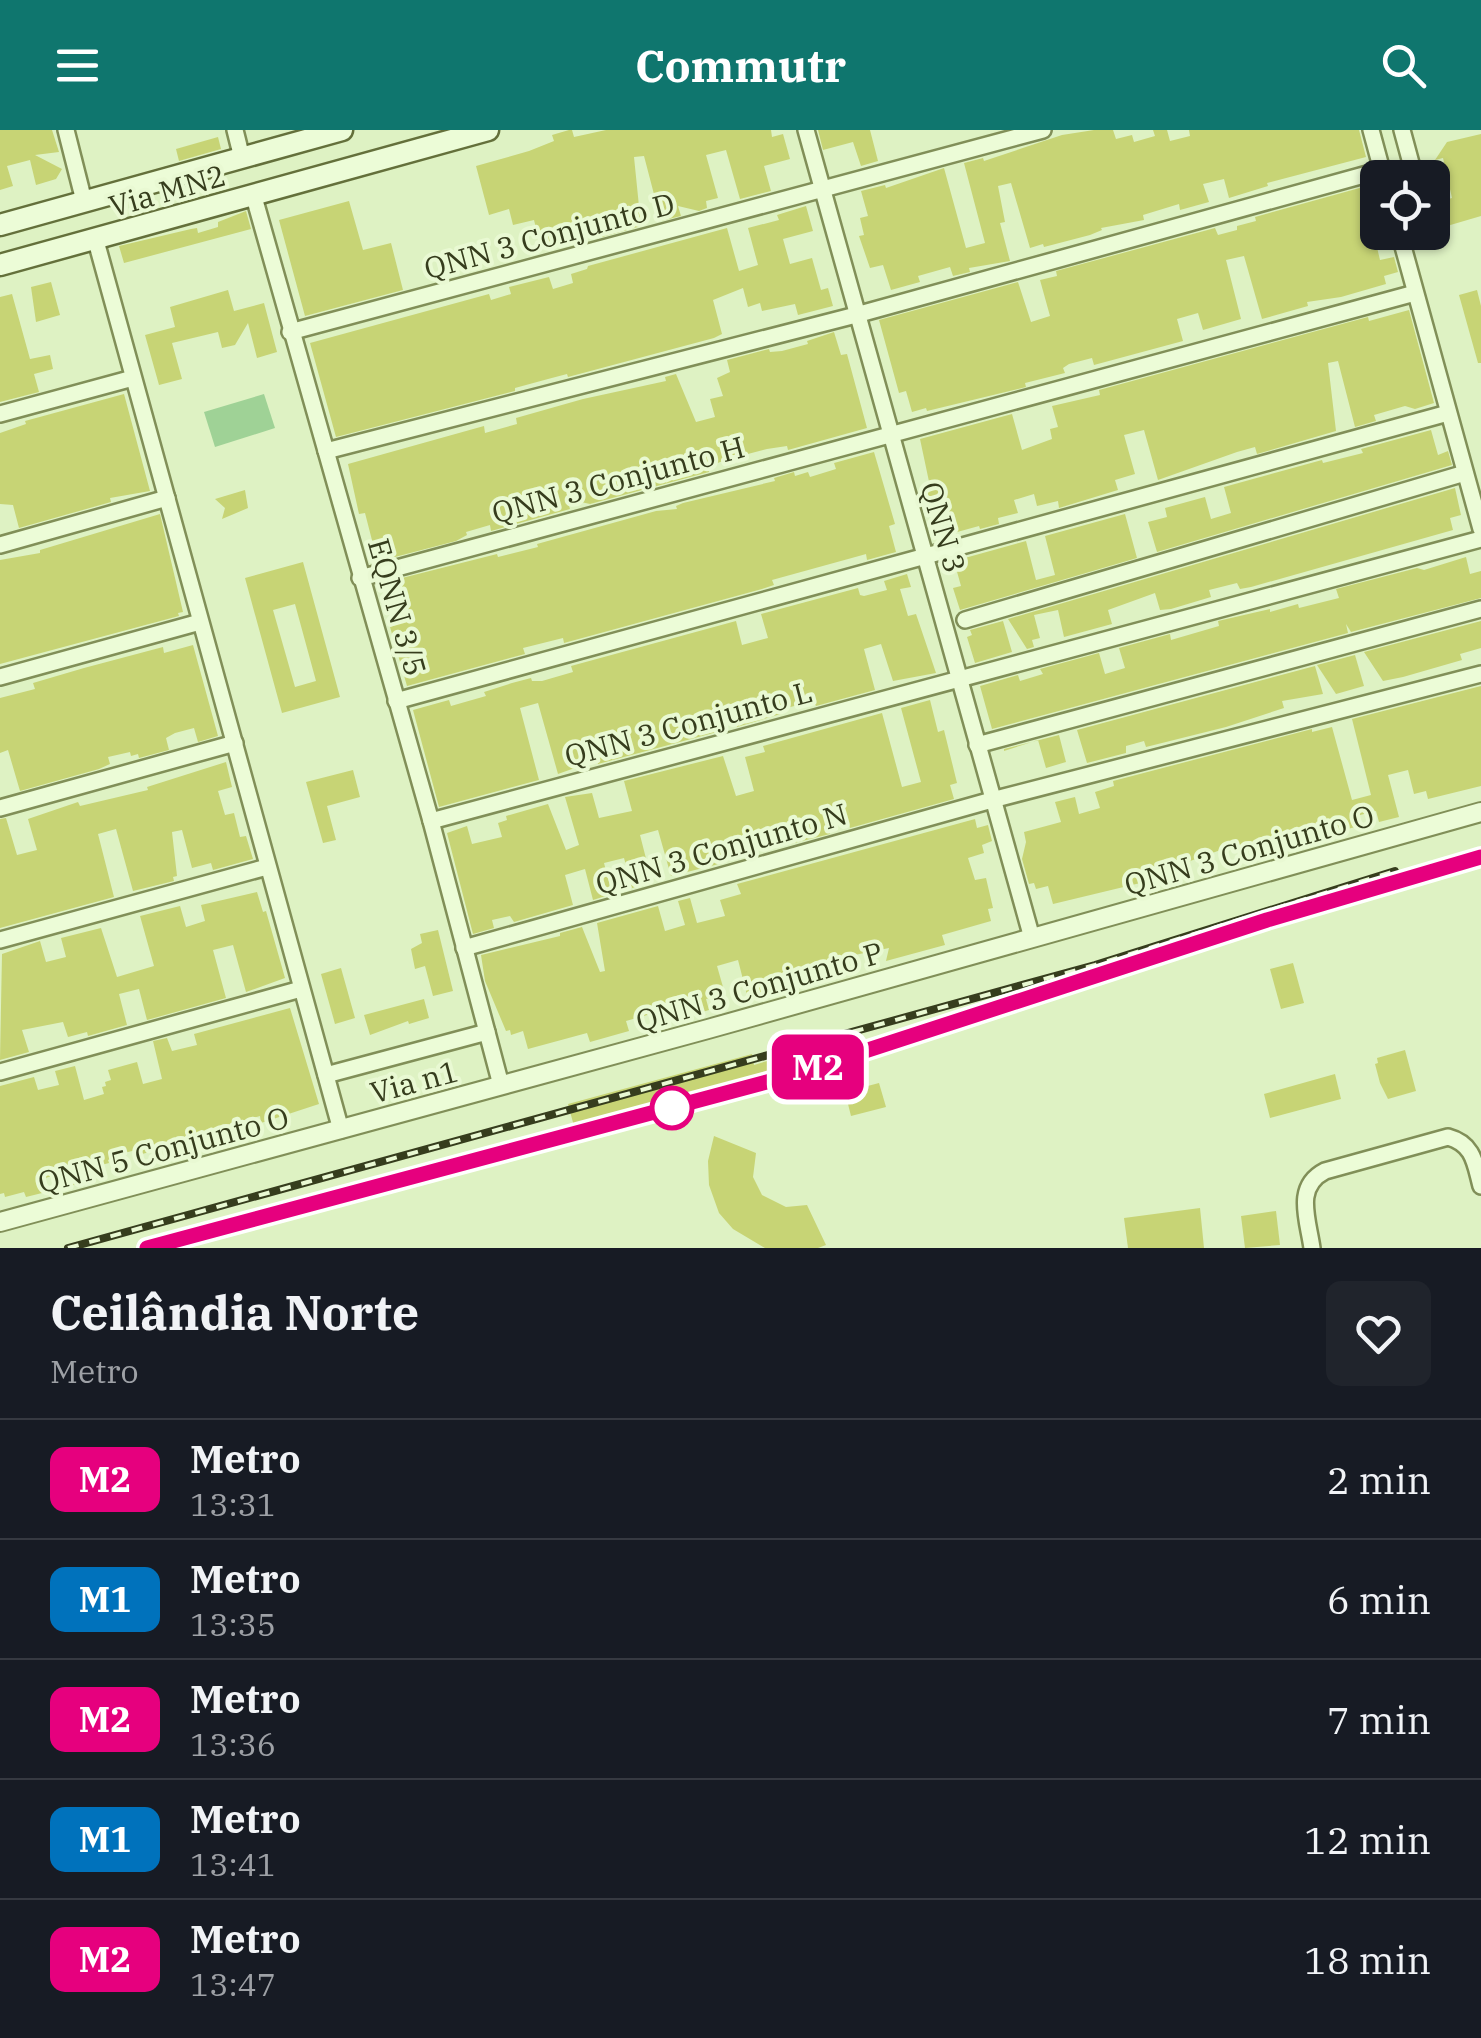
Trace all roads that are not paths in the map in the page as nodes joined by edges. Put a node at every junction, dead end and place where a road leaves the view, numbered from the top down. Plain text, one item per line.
1 (66, 130) edge
2 (235, 130) edge
3 (342, 130) edge
4 (450, 130) edge
5 (488, 130) edge
6 (806, 130) edge
7 (1042, 130) edge
8 (1403, 133) edge
9 (1373, 138) edge
10 (242, 158) junction
11 (1410, 160) edge
12 (333, 175) junction
13 (1360, 180) edge
14 (821, 191) junction
15 (254, 196) junction
16 (84, 201) junction
17 (0, 225) edge
18 (96, 241) junction
19 (1404, 250) edge
20 (0, 265) edge
21 (1415, 294) junction
22 (856, 314) junction
23 (290, 332) junction
24 (133, 378) junction
25 (1448, 413) junction
26 (0, 414) edge
27 (890, 433) junction
28 (326, 451) junction
29 (1465, 473) junction
30 (167, 498) junction
31 (1481, 529) edge
32 (1481, 539) edge
33 (0, 544) edge
34 (924, 558) junction
35 (360, 578) junction
36 (1481, 609) edge
37 (966, 620) dead end
38 (200, 622) junction
39 (1481, 674) edge
40 (0, 677) edge
41 (959, 677) junction
42 (396, 701) junction
43 (235, 743) junction
44 (978, 745) junction
45 (992, 800) junction
46 (0, 808) edge
47 (1481, 812) edge
48 (431, 821) junction
49 (267, 866) junction
50 (1032, 938) junction
51 (0, 940) edge
52 (464, 948) junction
53 (300, 988) junction
54 (487, 1032) junction
55 (0, 1072) edge
56 (326, 1075) junction
57 (501, 1085) junction
58 (341, 1130) junction
59 (1481, 1186) edge
60 (0, 1222) edge
61 (1312, 1248) edge

1 - 16 street
2 - 10 street
3 - 10 main road, Via MN2
4 - 12 main road
5 - 12 main road
6 - 14 street, QNN 3
7 - 14 street, QNN 3 Conjunto D
8 - 9 street
8 - 11 street
10 - 16 main road, Via MN2
12 - 15 main road, Via MN2
13 - 22 street
14 - 22 street, QNN 3
14 - 23 street, QNN 3 Conjunto D
15 - 18 main road, Via MN2
15 - 23 street, EQNN 3/5
16 - 17 main road, Via MN2
18 - 20 main road, Via MN2
18 - 24 street
19 - 21 street
21 - 25 street
21 - 27 street, QNN 3 Conjunto H
22 - 27 street, QNN 3
22 - 28 street
23 - 28 street, EQNN 3/5
24 - 26 street
24 - 30 street
25 - 29 street
25 - 34 street
27 - 34 street, QNN 3
27 - 35 street, QNN 3 Conjunto H
28 - 35 street, EQNN 3/5
29 - 31 street
29 - 37 street
30 - 33 street
30 - 38 street
32 - 41 street, QNN 3 Conjunto L
34 - 41 street, QNN 3
34 - 42 street
35 - 42 street, EQNN 3/5
36 - 44 street
38 - 40 street
38 - 43 street
39 - 45 street, QNN 3 Conjunto N
41 - 44 street, QNN 3
41 - 48 street, QNN 3 Conjunto L
42 - 48 street, EQNN 3/5
43 - 46 street
43 - 49 street
44 - 45 street, QNN 3
45 - 50 street, QNN 3
45 - 52 street, QNN 3 Conjunto N
47 - 50 street, QNN 3 Conjunto O
48 - 52 street, EQNN 3/5
49 - 51 street
49 - 53 street
50 - 57 street, QNN 3 Conjunto P
52 - 54 street, EQNN 3/5
53 - 55 street
53 - 56 street
54 - 56 street
54 - 57 street, EQNN 3/5
56 - 58 street
57 - 58 street, Via n1
58 - 60 street, QNN 5 Conjunto O
59 - 61 street

